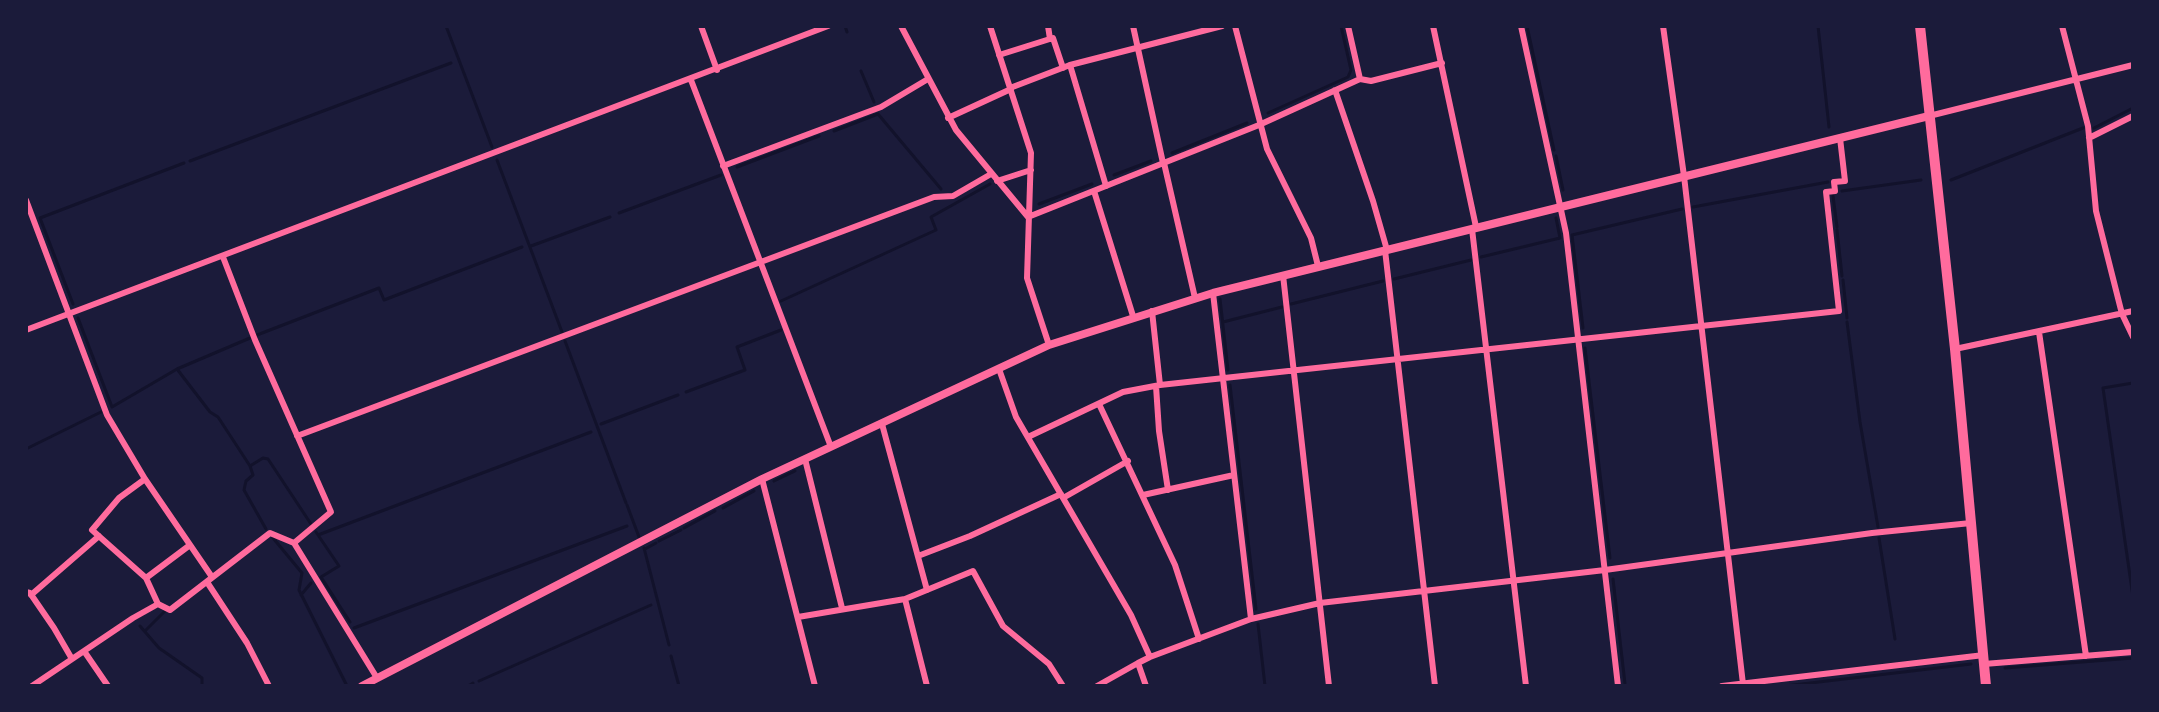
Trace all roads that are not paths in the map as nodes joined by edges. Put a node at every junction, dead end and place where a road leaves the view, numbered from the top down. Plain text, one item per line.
1 (701, 26) edge
2 (828, 26) edge
3 (901, 26) edge
4 (990, 26) edge
5 (1048, 26) edge
6 (1133, 26) edge
7 (1222, 26) edge
8 (1235, 26) edge
9 (1348, 26) edge
10 (1433, 26) edge
11 (1521, 26) edge
12 (1663, 26) edge
13 (1920, 26) edge
14 (2063, 27) edge
15 (1050, 39) junction
16 (1138, 47) junction
17 (999, 55) junction
18 (1442, 63) junction
19 (2133, 65) edge
20 (1066, 66) junction
21 (717, 70) junction
22 (928, 79) junction
23 (1360, 79) junction
24 (2075, 79) junction
25 (691, 80) junction
26 (1010, 89) junction
27 (1335, 90) junction
28 (1929, 116) junction
29 (2133, 116) edge
30 (948, 118) junction
31 (1259, 125) junction
32 (1840, 138) junction
33 (2089, 138) junction
34 (1164, 163) junction
35 (723, 166) junction
36 (1031, 170) junction
37 (991, 174) junction
38 (1684, 176) junction
39 (997, 181) junction
40 (1106, 186) junction
41 (1094, 191) junction
42 (26, 200) edge
43 (1561, 207) junction
44 (1028, 217) junction
45 (1474, 228) junction
46 (1386, 250) junction
47 (223, 257) junction
48 (760, 262) junction
49 (1318, 266) junction
50 (1283, 275) junction
51 (1213, 293) junction
52 (1195, 298) junction
53 (1152, 311) junction
54 (2133, 311) edge
55 (70, 314) junction
56 (2122, 314) junction
57 (1133, 316) junction
58 (1703, 325) junction
59 (26, 330) edge
60 (2039, 332) junction
61 (2133, 337) edge
62 (1578, 339) junction
63 (1049, 345) junction
64 (1486, 349) junction
65 (1955, 349) junction
66 (1398, 359) junction
67 (999, 369) junction
68 (1294, 370) junction
69 (1223, 378) junction
70 (1158, 386) junction
71 (1099, 404) junction
72 (882, 424) junction
73 (297, 436) junction
74 (1028, 437) junction
75 (831, 447) junction
76 (805, 459) junction
77 (1128, 461) junction
78 (1234, 475) junction
79 (145, 479) junction
80 (762, 479) junction
81 (1168, 490) junction
82 (1143, 495) junction
83 (1062, 496) junction
84 (1971, 523) junction
85 (99, 536) junction
86 (294, 543) junction
87 (190, 545) junction
88 (1726, 554) junction
89 (918, 556) junction
90 (1605, 570) junction
91 (146, 578) junction
92 (210, 580) junction
93 (1513, 580) junction
94 (927, 590) junction
95 (1423, 590) junction
96 (29, 594) edge
97 (905, 599) junction
98 (1320, 603) junction
99 (158, 604) junction
100 (842, 608) junction
101 (798, 617) junction
102 (1251, 619) junction
103 (1199, 639) junction
104 (84, 651) junction
105 (2133, 652) edge
106 (2086, 656) junction
107 (1150, 657) junction
108 (72, 659) junction
109 (1984, 660) junction
110 (1138, 663) junction
111 (377, 678) junction
112 (1745, 684) edge
113 (32, 686) edge
114 (108, 686) edge
115 (269, 686) edge
116 (362, 686) edge
117 (815, 686) edge
118 (927, 686) edge
119 (1063, 686) edge
120 (1097, 686) edge
121 (1146, 686) edge
122 (1329, 686) edge
123 (1435, 686) edge
124 (1526, 686) edge
125 (1618, 686) edge
126 (1722, 686) edge
127 (1986, 686) edge

1 - 21 street
2 - 21 street
3 - 22 street
4 - 17 street
5 - 15 street
6 - 16 street
7 - 16 street
8 - 31 street
9 - 23 street
10 - 18 street
11 - 43 street
12 - 38 street
13 - 28 main road
14 - 24 street
15 - 17 street
15 - 20 street
16 - 20 street
16 - 34 street
17 - 26 street
18 - 23 street
18 - 45 street
19 - 24 street
20 - 26 street
20 - 40 street
21 - 25 street
22 - 30 street
22 - 35 street
23 - 27 street
24 - 28 street
24 - 33 street
25 - 35 street
25 - 47 street
26 - 30 street
26 - 36 street
27 - 31 street
27 - 46 street
28 - 32 street
28 - 65 main road
29 - 33 street
30 - 37 street
31 - 34 street
31 - 49 street
32 - 38 street
32 - 58 street
33 - 56 street
34 - 40 street
34 - 52 street
35 - 48 street
36 - 39 street
36 - 44 street
37 - 39 street
37 - 48 street
38 - 43 street
38 - 58 street
39 - 44 street
40 - 41 street
41 - 44 street
41 - 57 street
42 - 55 street
43 - 45 street
43 - 62 street
44 - 63 street
45 - 46 street
45 - 64 street
46 - 49 street
46 - 66 street
47 - 55 street
47 - 73 street
48 - 73 street
48 - 75 street
49 - 50 street
50 - 51 street
50 - 68 street
51 - 52 street
51 - 69 street
52 - 53 street
53 - 57 street
53 - 70 street
54 - 56 street
55 - 59 street
55 - 79 street
56 - 60 street
56 - 61 street
57 - 63 street
58 - 62 street
58 - 88 street
60 - 65 street
60 - 106 street
62 - 64 street
62 - 90 street
63 - 67 street
64 - 66 street
64 - 93 street
65 - 84 main road
66 - 68 street
66 - 95 street
67 - 72 street
67 - 74 street
68 - 69 street
68 - 98 street
69 - 70 street
69 - 78 street
70 - 71 street
70 - 81 street
71 - 74 street
71 - 77 street
72 - 75 street
72 - 89 street
73 - 86 street
74 - 83 street
75 - 76 street
76 - 80 street
76 - 100 street
77 - 82 street
77 - 83 street
78 - 81 street
78 - 102 street
79 - 85 street
79 - 87 street
80 - 101 street
80 - 111 street
81 - 82 street
82 - 103 street
83 - 89 street
83 - 107 street
84 - 88 street
84 - 109 main road
85 - 91 street
85 - 96 street
86 - 92 street
86 - 111 street
87 - 91 street
87 - 92 street
88 - 90 street
88 - 112 street
89 - 94 street
90 - 93 street
90 - 125 street
91 - 99 street
92 - 99 street
92 - 115 street
93 - 95 street
93 - 124 street
94 - 97 street
94 - 119 street
95 - 98 street
95 - 123 street
96 - 108 street
97 - 100 street
97 - 118 street
98 - 102 street
98 - 122 street
99 - 104 street
100 - 101 street
101 - 117 street
102 - 103 street
103 - 107 street
104 - 108 street
104 - 114 street
105 - 106 street
106 - 109 street
107 - 110 street
108 - 113 street
109 - 112 street
109 - 127 main road
110 - 120 street
110 - 121 street
111 - 116 street
112 - 126 street

